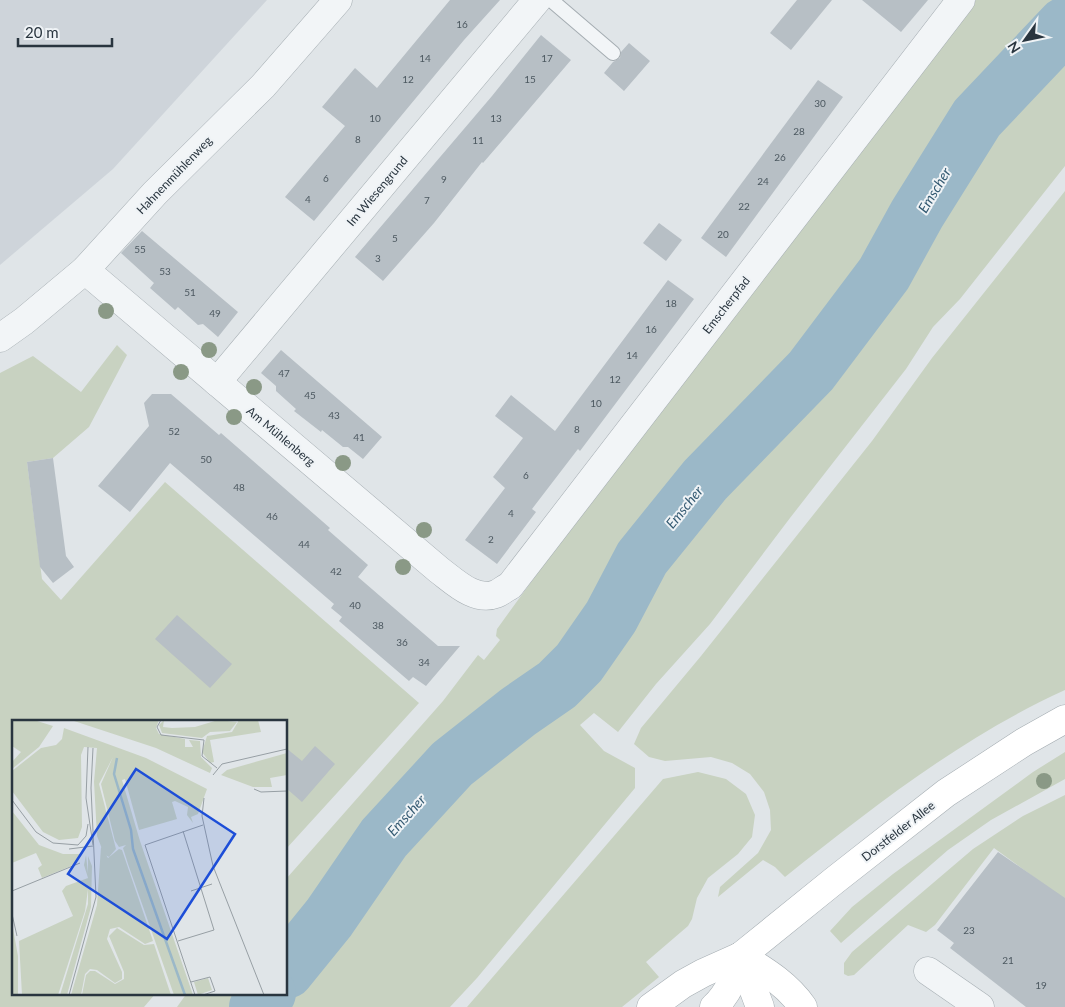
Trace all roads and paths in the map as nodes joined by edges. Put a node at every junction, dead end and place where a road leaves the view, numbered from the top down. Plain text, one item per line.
1 (338, 0) edge
2 (536, 0) edge
3 (551, 0) edge
4 (961, 0) edge
5 (613, 52) dead end
6 (85, 270) junction
7 (0, 338) edge
8 (217, 382) junction
9 (482, 595) joint
10 (1065, 719) edge
11 (741, 956) junction
12 (928, 971) dead end
13 (651, 1007) edge
14 (714, 1007) edge
15 (760, 1007) edge
16 (803, 1007) edge
17 (980, 1007) edge

1 - 6 street, Hahnenmühlenweg
2 - 8 street, Im Wiesengrund
3 - 5 lane
4 - 9 street, Emscherpfad
6 - 7 street, Hahnenmühlenweg
6 - 8 street, Am Mühlenberg
8 - 9 street, Am Mühlenberg
10 - 11 main road, Dorstfelder Allee
11 - 13 main road, Dorstfelder Allee
11 - 14 main road
11 - 15 main road
11 - 16 main road
12 - 17 street

